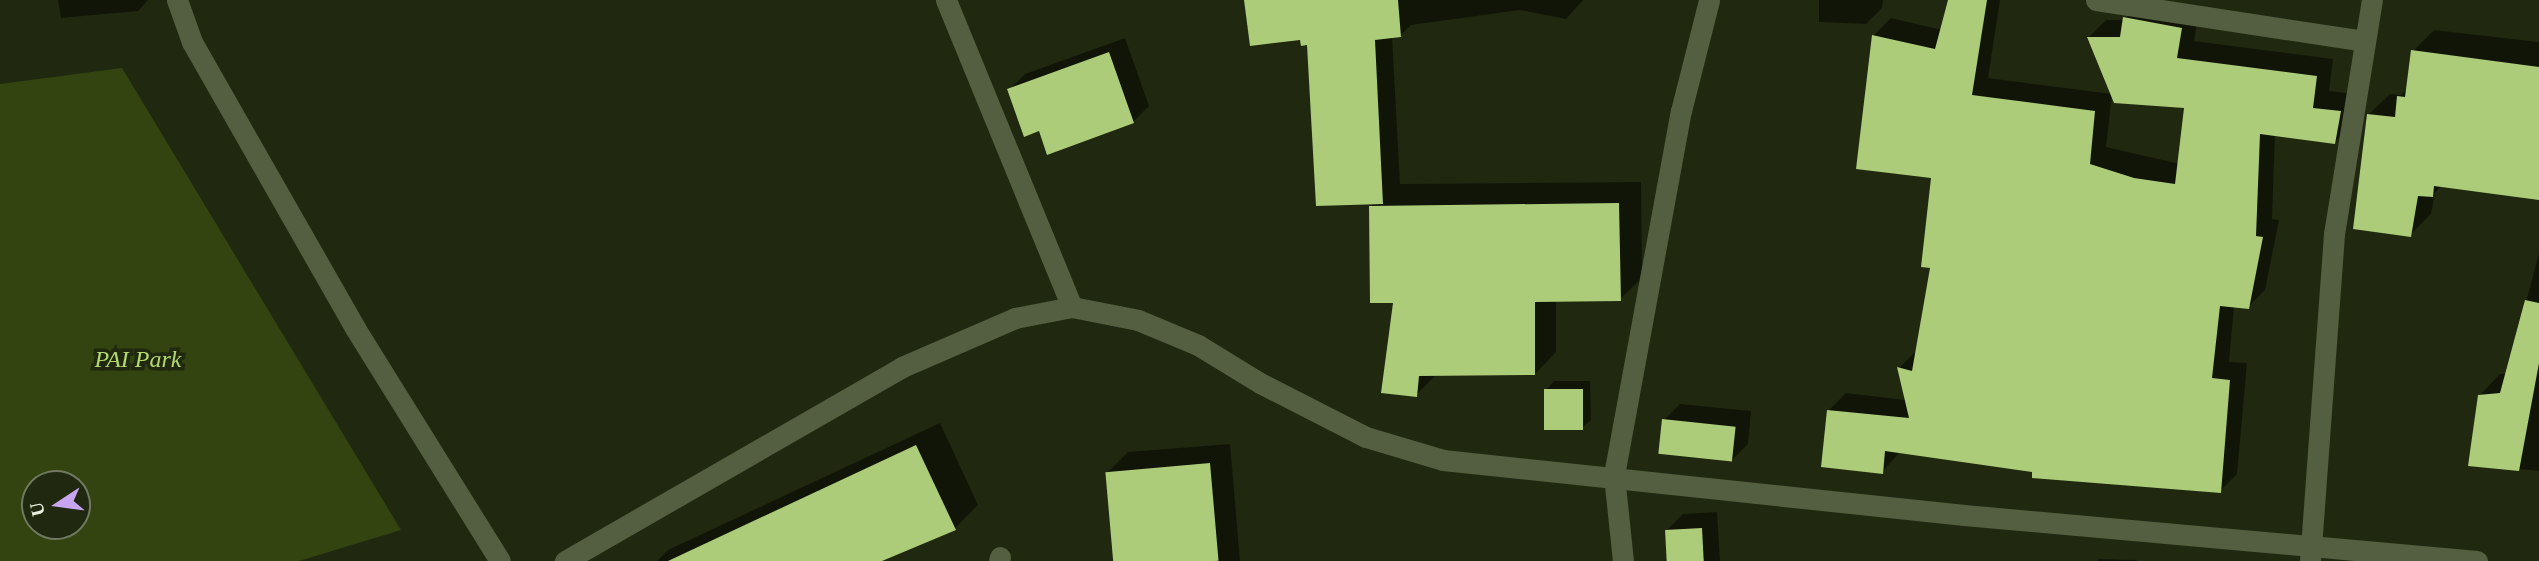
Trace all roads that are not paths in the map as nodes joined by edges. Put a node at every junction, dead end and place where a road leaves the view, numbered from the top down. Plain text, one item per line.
1 (177, 0) edge
2 (946, 0) edge
3 (1709, 0) edge
4 (2096, 0) edge
5 (2372, 0) edge
6 (2364, 41) junction
7 (1072, 307) junction
8 (1614, 475) junction
9 (2311, 553) edge
10 (500, 561) edge
11 (565, 561) edge
12 (1623, 561) edge
13 (2477, 561) edge

1 - 10 street
2 - 7 street
3 - 8 street
4 - 6 street
5 - 6 street
6 - 9 street
7 - 8 street
7 - 11 street
8 - 9 street
8 - 12 street
9 - 13 street

